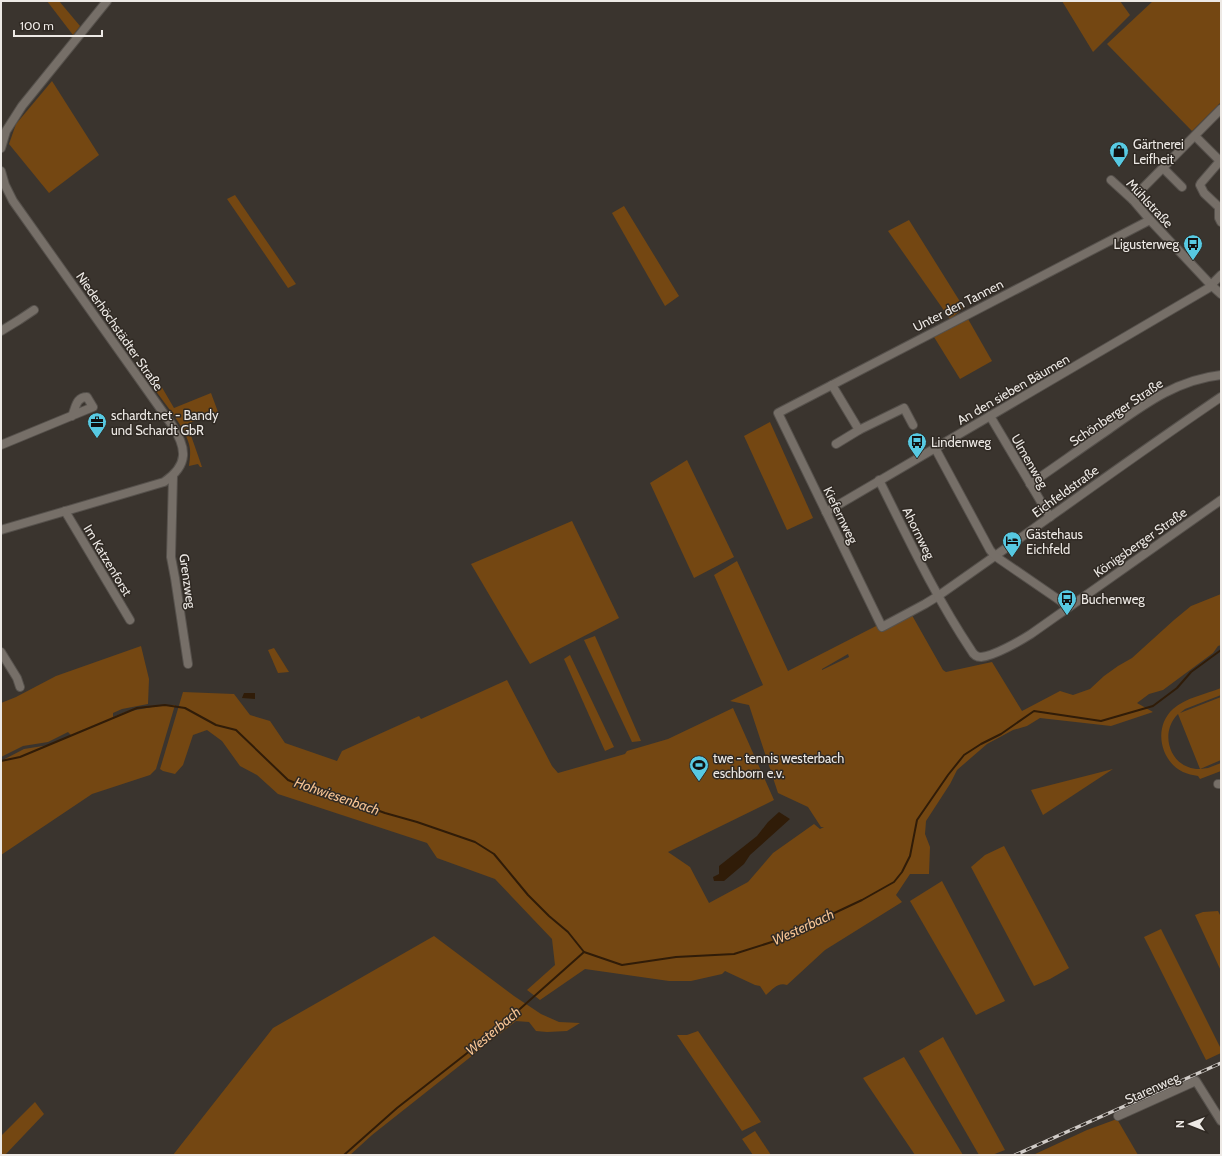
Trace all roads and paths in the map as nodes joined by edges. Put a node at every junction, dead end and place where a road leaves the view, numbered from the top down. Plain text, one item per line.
1 (107, 1) edge
2 (1221, 109) edge
3 (1195, 136) junction
4 (1, 148) edge
5 (1220, 162) edge
6 (1163, 168) junction
7 (1, 171) edge
8 (1111, 180) dead end
9 (1182, 187) dead end
10 (1133, 200) junction
11 (1220, 209) edge
12 (1150, 220) junction
13 (1221, 222) edge
14 (1221, 275) edge
15 (1212, 286) junction
16 (1221, 294) edge
17 (34, 310) dead end
18 (1, 331) edge
19 (1221, 375) edge
20 (832, 385) junction
21 (1221, 397) edge
22 (778, 413) joint
23 (72, 416) dead end
24 (990, 416) junction
25 (913, 425) dead end
26 (859, 430) junction
27 (836, 444) dead end
28 (1, 445) edge
29 (935, 448) junction
30 (173, 476) junction
31 (879, 480) junction
32 (1030, 484) junction
33 (1221, 500) edge
34 (65, 511) junction
35 (826, 512) junction
36 (1050, 518) junction
37 (1, 530) edge
38 (995, 556) junction
39 (938, 596) junction
40 (1067, 608) junction
41 (130, 620) dead end
42 (882, 627) joint
43 (1, 652) edge
44 (991, 654) joint
45 (188, 664) dead end
46 (20, 687) dead end
47 (1118, 1116) dead end
48 (1221, 1121) edge

1 - 4 street
2 - 3 street
3 - 5 street
3 - 6 street
5 - 11 street
6 - 9 street
6 - 10 street
7 - 30 street, Niederhöchstädter Straße
8 - 10 street, Mühlstraße
10 - 12 street, Mühlstraße
11 - 13 street
12 - 15 street, Mühlstraße
12 - 20 street, Unter den Tannen
14 - 15 street
15 - 16 street, Mühlstraße
15 - 24 street, An den sieben Bäumen
17 - 18 street
19 - 32 street, Schönberger Straße
20 - 22 street, Unter den Tannen
20 - 26 street
21 - 36 street, Eichfeldstraße
22 - 35 street, Kiefernweg
23 - 28 street
24 - 29 street, An den sieben Bäumen
24 - 32 street, Ulmenweg
25 - 26 street
26 - 27 street
29 - 31 street, An den sieben Bäumen
29 - 38 street
30 - 34 street
30 - 45 street, Grenzweg
31 - 35 street, An den sieben Bäumen
31 - 39 street, Ahornweg
32 - 36 street, Ulmenweg
33 - 40 street, Königsberger Straße
34 - 37 street
34 - 41 street, Im Katzenforst
35 - 42 street, Kiefernweg
36 - 38 street, Eichfeldstraße
38 - 39 street, Eichfeldstraße
38 - 40 street
39 - 42 street, Eichfeldstraße
39 - 44 street, Ahornweg
40 - 44 street, Königsberger Straße
43 - 46 street
47 - 48 street, Starenweg

